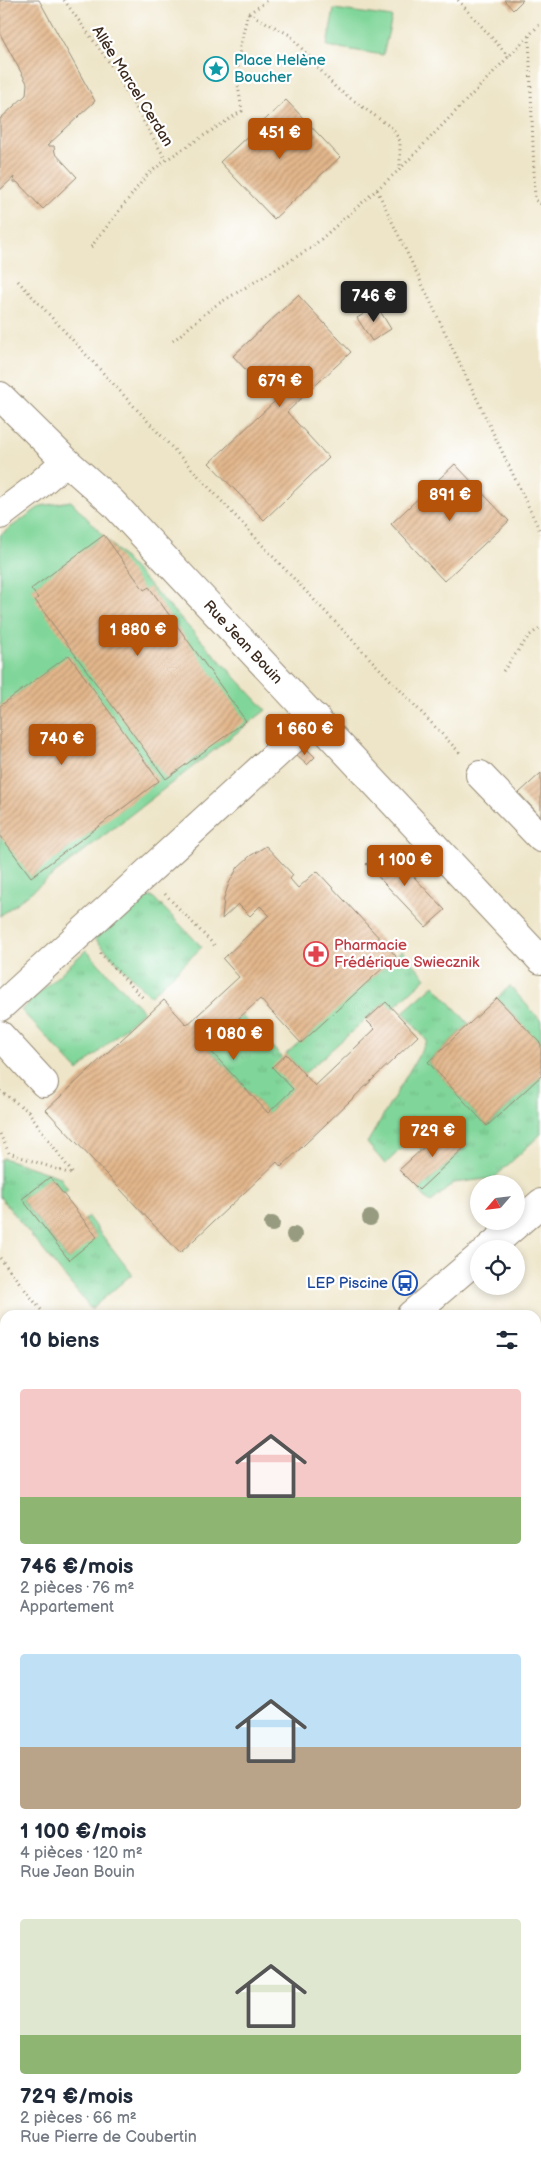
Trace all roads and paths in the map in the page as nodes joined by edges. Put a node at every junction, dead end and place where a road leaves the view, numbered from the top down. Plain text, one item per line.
1 (64, 0) edge
2 (269, 0) edge
3 (458, 0) edge
4 (248, 14) junction
5 (541, 23) edge
6 (529, 35) junction
7 (508, 57) junction
8 (166, 160) junction
9 (400, 169) junction
10 (377, 190) junction
11 (541, 204) edge
12 (92, 247) dead end
13 (18, 280) dead end
14 (173, 342) dead end
15 (0, 396) edge
16 (66, 461) junction
17 (0, 515) edge
18 (541, 533) edge
19 (541, 627) edge
20 (503, 671) dead end
21 (316, 718) junction
22 (480, 775) joint
23 (541, 838) edge
24 (145, 874) junction
25 (80, 933) junction
26 (217, 948) dead end
27 (541, 960) edge
28 (144, 999) dead end
29 (0, 1007) edge
30 (0, 1036) edge
31 (44, 1083) dead end
32 (28, 1111) dead end
33 (0, 1134) edge
34 (541, 1203) edge
35 (498, 1240) edge
36 (0, 1258) edge
37 (470, 1265) edge
38 (41, 1310) edge
39 (417, 1310) edge

1 - 8 path, Allée Marcel Cerdan
2 - 4 path
3 - 7 path
4 - 8 path
4 - 9 path
5 - 6 path
6 - 7 path
6 - 11 path
7 - 9 path
8 - 12 path
9 - 10 path
10 - 14 path
10 - 18 path
13 - 22 path
15 - 16 street, Rue Jean Bouin
16 - 17 street
16 - 21 street, Rue Jean Bouin
19 - 20 path
21 - 24 street
21 - 27 street, Rue Jean Bouin
22 - 23 street
24 - 25 street
24 - 26 path
25 - 28 path
25 - 29 street
30 - 31 street
32 - 33 path
34 - 35 street
36 - 38 path
37 - 39 street

